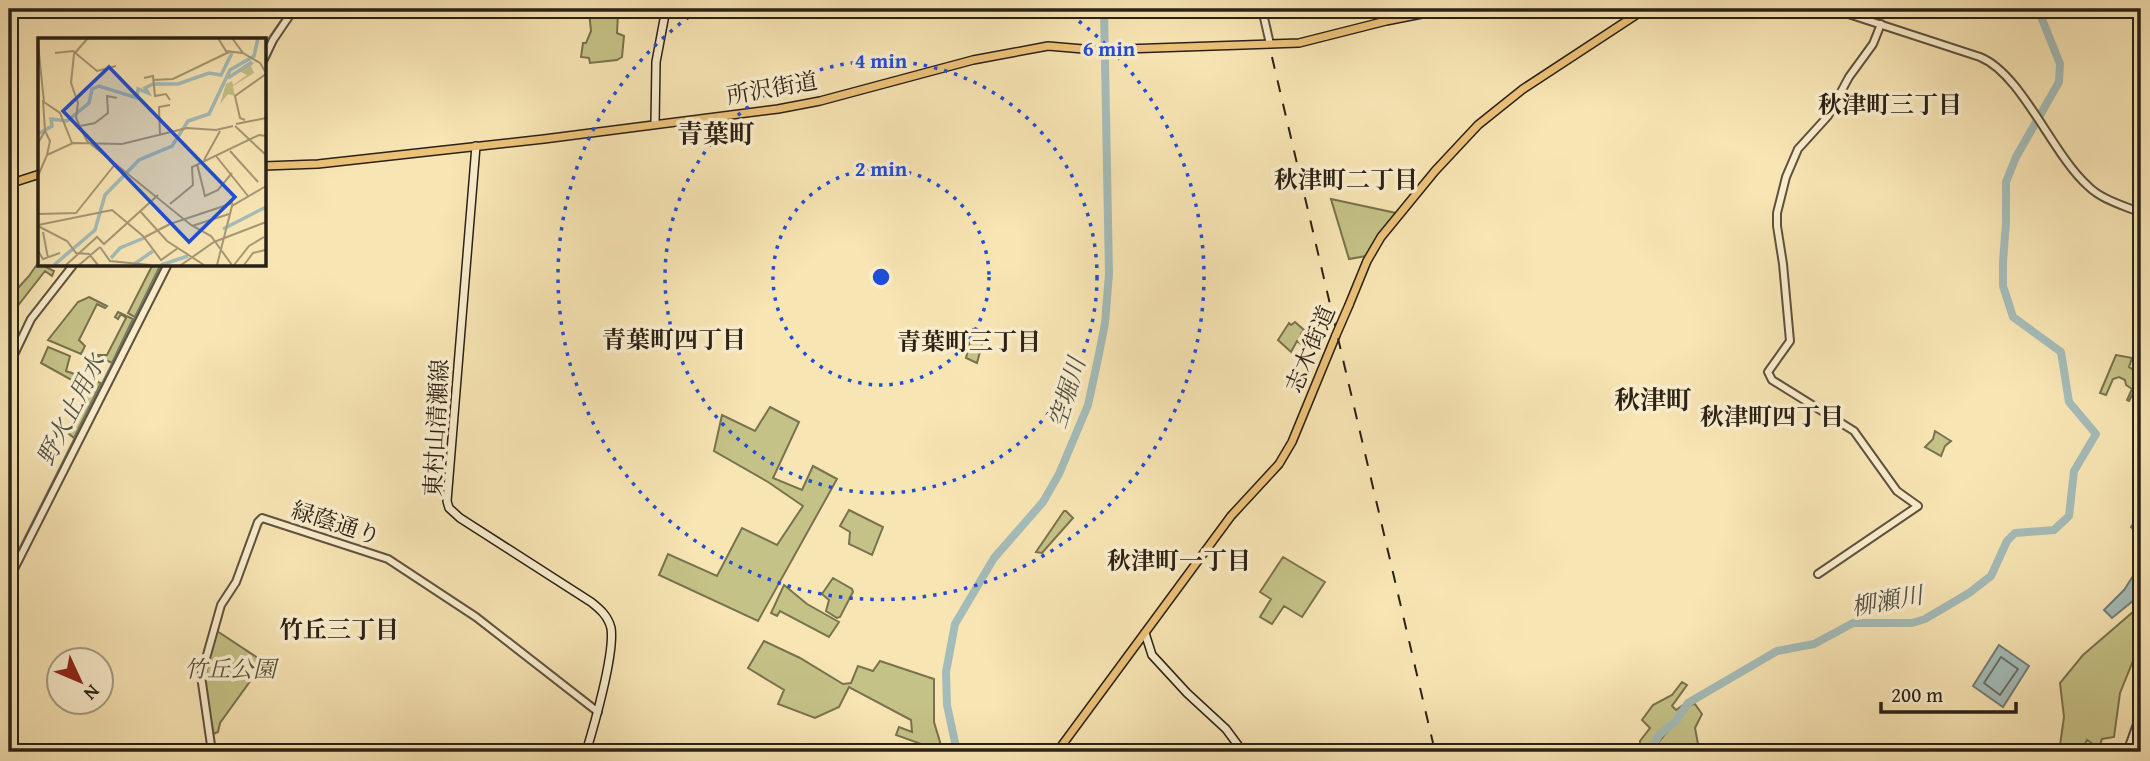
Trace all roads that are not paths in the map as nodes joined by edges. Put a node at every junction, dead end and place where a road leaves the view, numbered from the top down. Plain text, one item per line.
1 (294, 9) edge
2 (666, 9) edge
3 (1262, 9) edge
4 (1447, 9) edge
5 (1645, 9) edge
6 (1833, 9) edge
7 (1881, 24) junction
8 (1270, 44) junction
9 (266, 55) edge
10 (655, 124) junction
11 (476, 146) junction
12 (266, 166) edge
13 (38, 175) edge
14 (9, 184) edge
15 (2141, 213) edge
16 (72, 266) edge
17 (167, 266) edge
18 (9, 365) edge
19 (1818, 574) dead end
20 (9, 579) edge
21 (1145, 633) junction
22 (597, 712) junction
23 (2141, 713) edge
24 (212, 752) edge
25 (586, 752) edge
26 (1057, 752) edge
27 (1243, 752) edge
28 (2127, 752) edge

1 - 9 street
2 - 10 main road
3 - 8 street
4 - 8 main road, 所沢街道
5 - 21 main road, 志木街道, bridge
6 - 7 street
7 - 15 street
7 - 19 street
8 - 10 main road, 所沢街道
10 - 11 main road, 所沢街道
11 - 12 main road, 所沢街道
11 - 22 main road, 東村山清瀬線
13 - 14 main road
16 - 18 street
17 - 20 street
21 - 26 main road, 志木街道
21 - 27 main road
22 - 24 street, 緑蔭通り
22 - 25 main road, 東村山清瀬線
23 - 28 street

